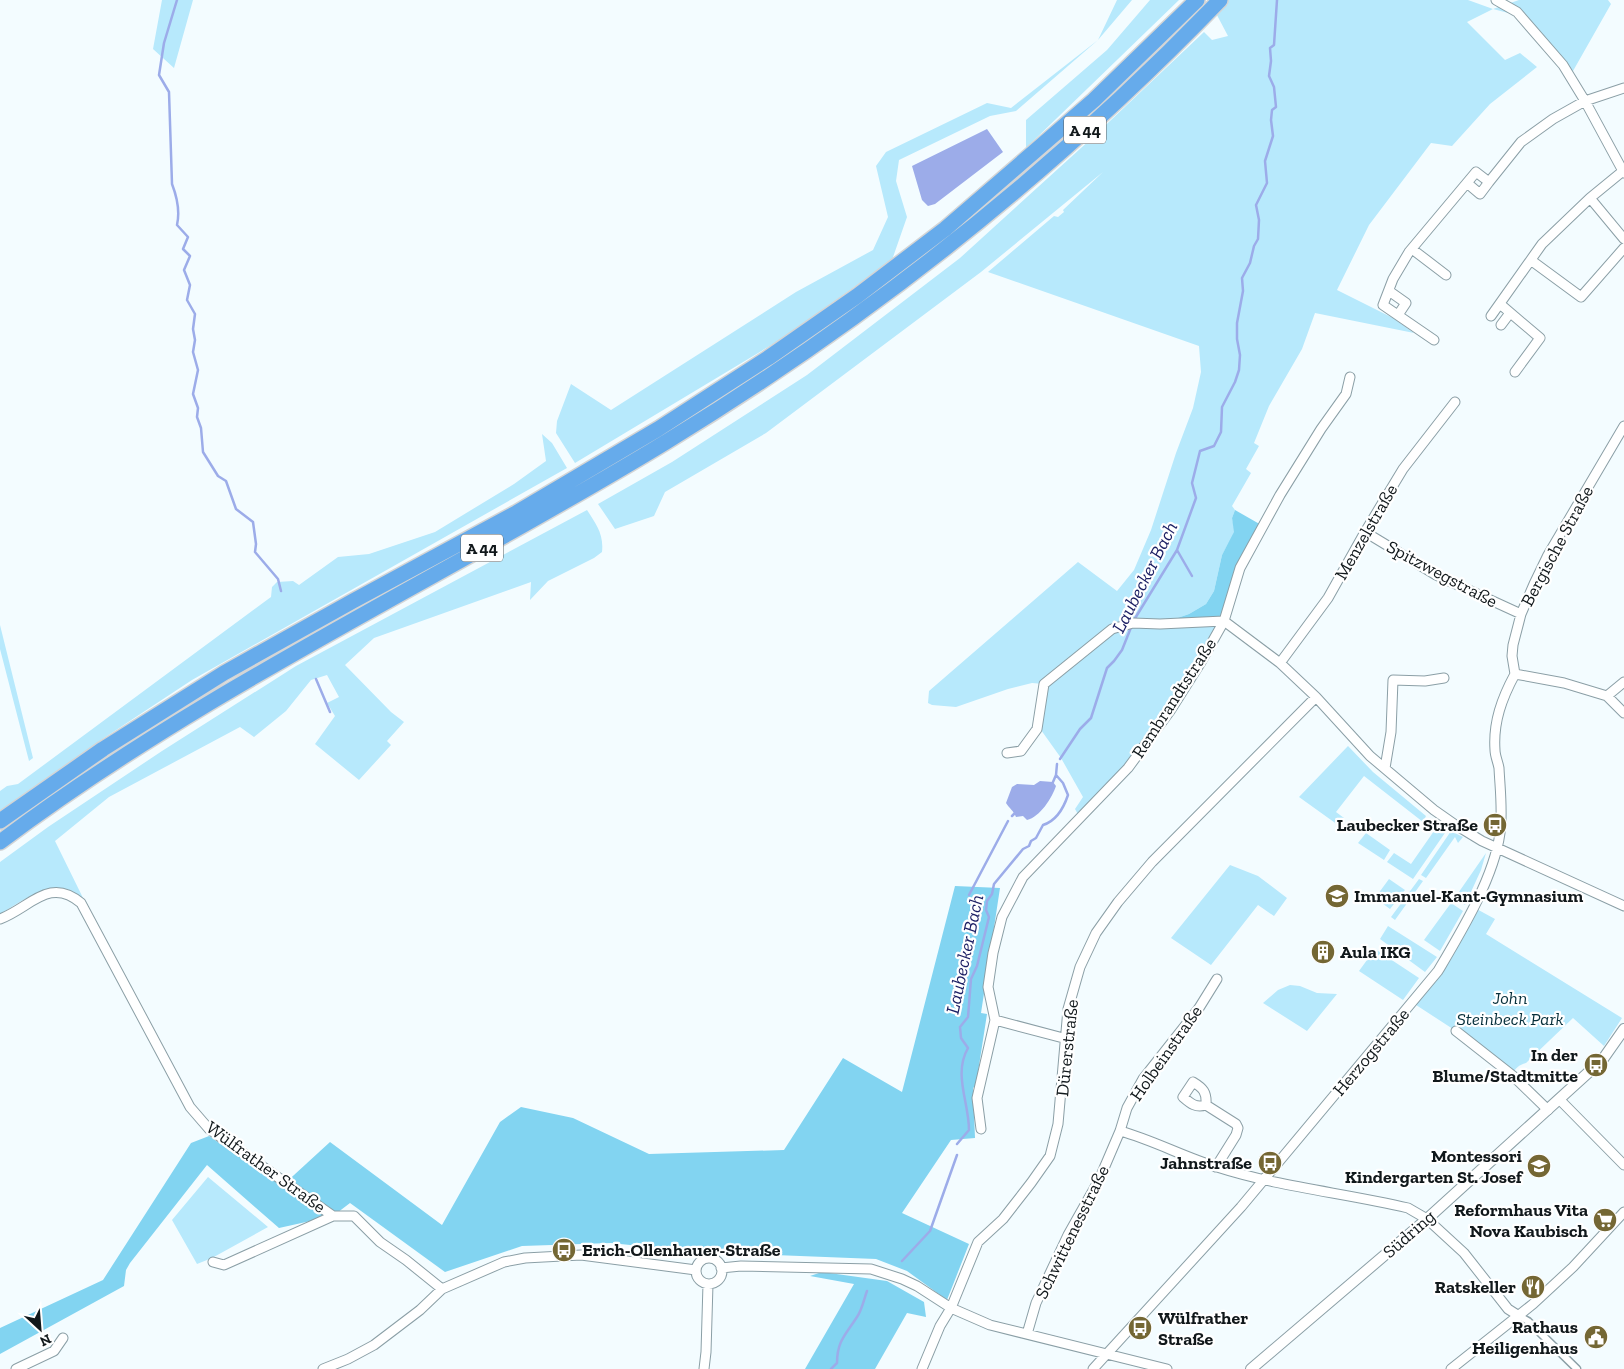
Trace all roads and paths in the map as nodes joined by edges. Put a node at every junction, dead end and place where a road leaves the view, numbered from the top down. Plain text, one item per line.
1 (1220, 0) edge
2 (1496, 0) edge
3 (1197, 1) edge
4 (1624, 88) edge
5 (1585, 101) junction
6 (1624, 172) edge
7 (1489, 182) junction
8 (1466, 183) junction
9 (1590, 198) junction
10 (1624, 239) edge
11 (1624, 248) edge
12 (1412, 249) junction
13 (1532, 261) junction
14 (1446, 275) dead end
15 (1389, 291) junction
16 (1500, 304) junction
17 (1510, 313) junction
18 (1398, 315) junction
19 (1491, 316) dead end
20 (1501, 325) dead end
21 (1434, 340) dead end
22 (1515, 372) dead end
23 (1350, 377) dead end
24 (1455, 402) dead end
25 (1624, 426) edge
26 (1365, 532) junction
27 (1521, 614) junction
28 (1224, 620) junction
29 (1280, 663) junction
30 (1515, 674) junction
31 (1444, 678) dead end
32 (1624, 682) edge
33 (1607, 696) junction
34 (1316, 697) junction
35 (1624, 713) edge
36 (1007, 753) dead end
37 (1385, 768) junction
38 (0, 821) edge
39 (0, 842) edge
40 (1498, 847) junction
41 (1624, 906) edge
42 (0, 919) edge
43 (1217, 979) dead end
44 (995, 1020) junction
45 (1624, 1029) edge
46 (1456, 1031) dead end
47 (1067, 1039) junction
48 (1559, 1099) junction
49 (1206, 1105) dead end
50 (1548, 1110) junction
51 (982, 1129) dead end
52 (1120, 1131) junction
53 (1624, 1165) edge
54 (1216, 1167) junction
55 (1264, 1179) junction
56 (1624, 1212) edge
57 (333, 1216) junction
58 (1427, 1219) junction
59 (214, 1262) dead end
60 (721, 1268) junction
61 (696, 1270) junction
62 (708, 1284) junction
63 (442, 1289) junction
64 (952, 1308) junction
65 (1519, 1316) junction
66 (1027, 1334) junction
67 (63, 1338) dead end
68 (1107, 1354) junction
69 (1574, 1368) edge
70 (16, 1369) edge
71 (323, 1369) edge
72 (704, 1369) edge
73 (922, 1369) edge
74 (1093, 1369) edge
75 (1167, 1369) edge
76 (1251, 1369) edge
77 (1451, 1369) edge

1 - 39 highway, A 44
2 - 5 street
3 - 38 highway, A 44
4 - 5 street
5 - 6 street
5 - 7 street
6 - 9 street
7 - 8 street
7 - 8 street
8 - 12 street
9 - 10 street
9 - 13 street
11 - 13 street
12 - 14 street
12 - 15 street
13 - 16 street
15 - 18 street
15 - 18 street
16 - 17 street
16 - 19 street
17 - 20 street
17 - 22 street
18 - 21 street
23 - 28 street, Rembrandtstraße
24 - 26 street, Menzelstraße
25 - 27 street, Bergische Straße
26 - 27 street, Spitzwegstraße
26 - 29 street, Menzelstraße
27 - 30 street, Bergische Straße
28 - 29 street
28 - 36 street
28 - 44 street, Rembrandtstraße
29 - 34 street
30 - 33 street
30 - 40 street, Herzogstraße
31 - 37 street
32 - 33 street
33 - 35 street
34 - 37 street
34 - 47 street, Dürerstraße
37 - 40 street
40 - 41 street
40 - 55 street, Herzogstraße
42 - 57 street, Wülfrather Straße
43 - 52 street, Holbeinstraße
44 - 47 street
44 - 51 street
45 - 48 street, Südring
46 - 50 street
47 - 64 street, Dürerstraße
48 - 50 street, Südring
48 - 53 street
49 - 54 street
50 - 58 street, Südring
52 - 54 street
52 - 66 street, Schwittenesstraße
54 - 55 street
55 - 58 street
55 - 68 street, Herzogstraße
56 - 65 street
57 - 59 street
57 - 63 street, Wülfrather Straße
58 - 65 street
58 - 76 street, Südring
60 - 61 street
60 - 62 street
60 - 64 street
61 - 62 street
61 - 63 street
62 - 72 street
63 - 71 street
64 - 66 street
64 - 73 street, Dürerstraße
65 - 69 street
65 - 77 street
66 - 68 street
67 - 70 street
68 - 74 street, Herzogstraße
68 - 75 street

